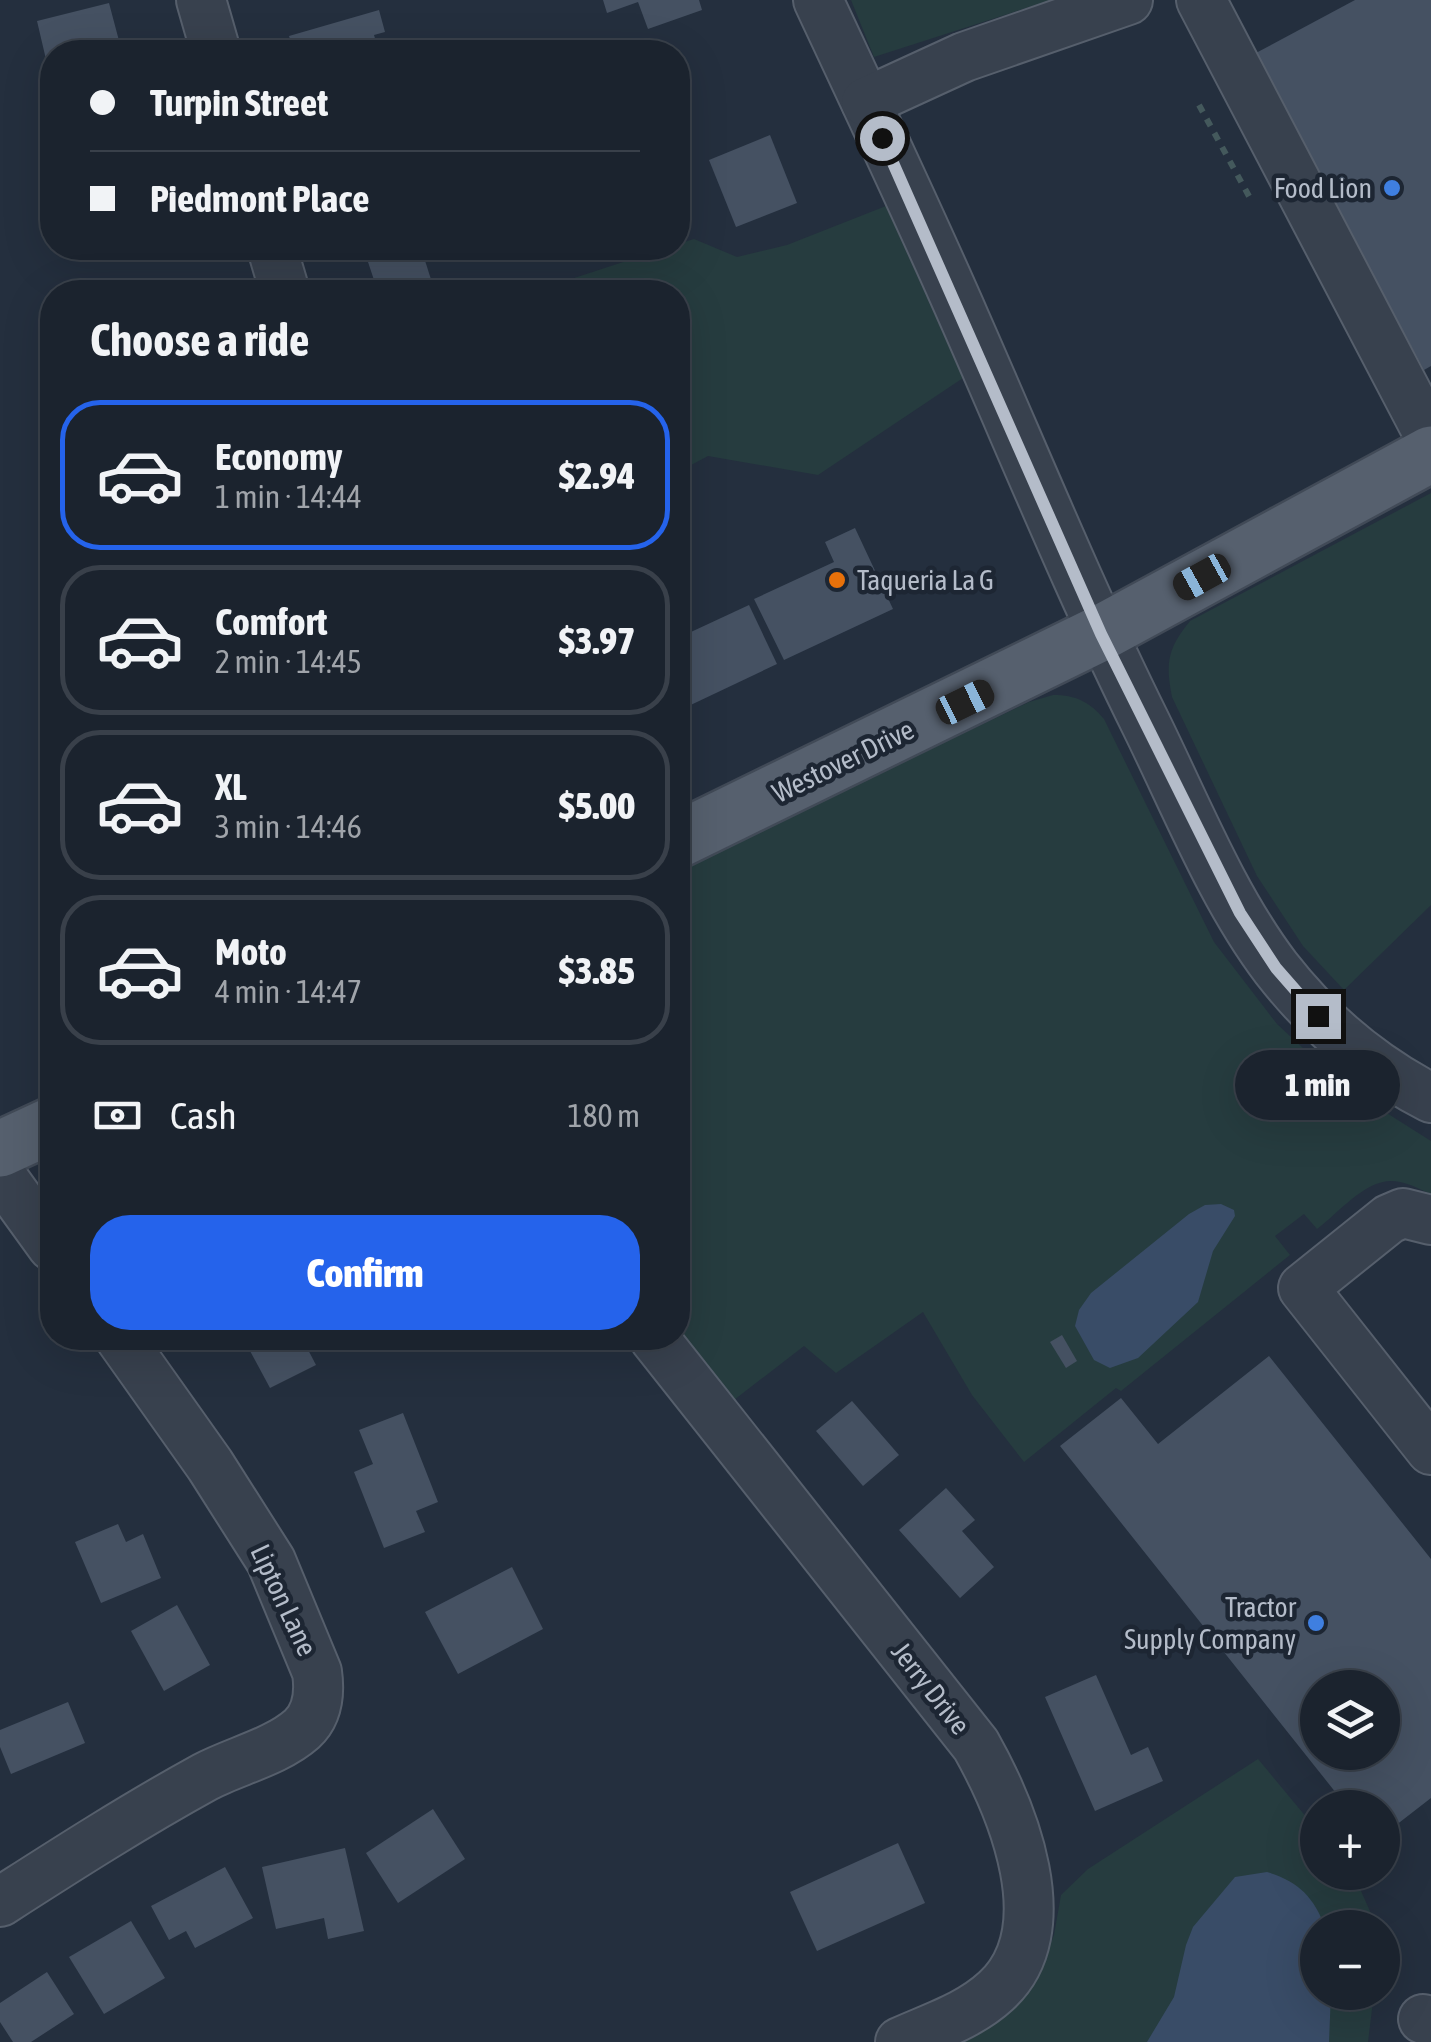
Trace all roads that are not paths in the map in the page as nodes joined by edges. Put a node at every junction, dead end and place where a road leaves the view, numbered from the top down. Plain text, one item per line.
1 (201, 0) edge
2 (818, 0) edge
3 (1128, 0) edge
4 (1201, 0) edge
5 (213, 40) edge
6 (866, 102) junction
7 (1431, 438) edge
8 (1431, 454) edge
9 (1101, 634) junction
10 (690, 834) edge
11 (1431, 1098) edge
12 (40, 1131) edge
13 (0, 1149) edge
14 (0, 1174) edge
15 (1431, 1220) edge
16 (40, 1229) edge
17 (129, 1350) edge
18 (663, 1350) edge
19 (1431, 1450) edge
20 (0, 1902) edge
21 (900, 2042) edge

1 - 5 street
2 - 6 street
3 - 6 street
4 - 7 street
6 - 9 street
8 - 9 main road, Westover Drive
9 - 10 main road, Westover Drive
9 - 11 street
12 - 13 main road
14 - 16 street
15 - 19 street
17 - 20 street, Lipton Lane
18 - 21 street, Jerry Drive

